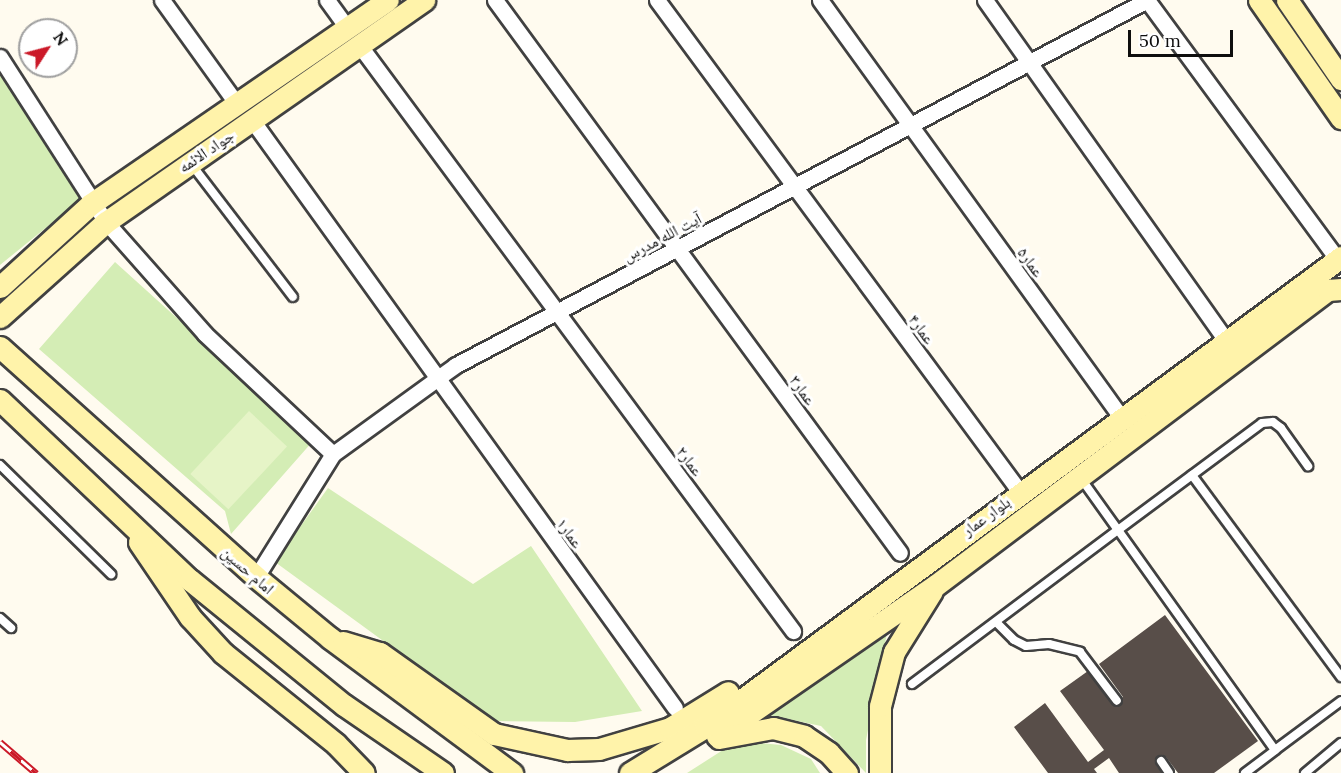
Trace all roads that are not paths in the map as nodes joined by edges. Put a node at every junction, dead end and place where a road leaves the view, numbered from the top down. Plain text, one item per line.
1 (162, 0) edge
2 (327, 0) edge
3 (388, 0) edge
4 (424, 0) edge
5 (495, 0) edge
6 (657, 0) edge
7 (820, 0) edge
8 (985, 0) edge
9 (1147, 0) edge
10 (1259, 0) edge
11 (1287, 0) edge
12 (354, 37) junction
13 (0, 57) edge
14 (1031, 64) junction
15 (1341, 79) edge
16 (236, 103) junction
17 (1341, 117) edge
18 (252, 120) junction
19 (912, 127) junction
20 (189, 161) junction
21 (795, 187) junction
22 (91, 204) junction
23 (106, 222) junction
24 (678, 249) junction
25 (1339, 258) edge
26 (0, 285) edge
27 (1341, 289) edge
28 (293, 297) dead end
29 (17, 300) junction
30 (557, 312) junction
31 (0, 317) edge
32 (1226, 340) junction
33 (0, 347) edge
34 (437, 379) junction
35 (0, 400) edge
36 (1121, 417) junction
37 (333, 454) junction
38 (1065, 458) junction
39 (1308, 466) dead end
40 (2, 472) edge
41 (1192, 475) junction
42 (1079, 476) junction
43 (1020, 492) junction
44 (116, 507) junction
45 (1118, 530) junction
46 (900, 553) dead end
47 (111, 574) dead end
48 (256, 577) junction
49 (936, 585) junction
50 (0, 618) edge
51 (852, 619) junction
52 (996, 622) junction
53 (11, 628) dead end
54 (793, 631) dead end
55 (330, 638) junction
56 (1341, 677) edge
57 (912, 684) dead end
58 (1117, 701) dead end
59 (1341, 701) edge
60 (675, 708) dead end
61 (712, 739) junction
62 (1341, 744) edge
63 (1275, 750) junction
64 (1161, 761) dead end
65 (1305, 771) edge
66 (364, 773) edge
67 (443, 773) edge
68 (512, 773) edge
69 (630, 773) edge
70 (654, 773) edge
71 (847, 773) edge
72 (880, 773) edge
73 (1169, 773) edge
74 (1245, 773) edge

1 - 16 street
2 - 12 street, عمار۲
3 - 12 main road, جواد الائمه
4 - 12 main road, جواد الائمه
5 - 24 street, عمار۳
6 - 21 street, عمار۴
7 - 19 street, عمار۵
8 - 14 street
9 - 14 street, آیت الله مدرس
9 - 25 street
10 - 17 main road
11 - 15 main road
12 - 16 main road, جواد الائمه
12 - 18 main road, جواد الائمه
12 - 30 street, عمار۲
13 - 22 street
14 - 19 street, آیت الله مدرس
14 - 32 street
16 - 22 main road, جواد الائمه
18 - 20 main road, جواد الائمه
18 - 34 street, عمار۱
19 - 21 street, آیت الله مدرس
19 - 36 street, عمار۵
20 - 23 main road, جواد الائمه
20 - 28 lane
21 - 24 street, آیت الله مدرس
21 - 43 street, عمار۴
22 - 23 street
22 - 26 main road, جواد الائمه
23 - 29 main road, جواد الائمه
23 - 37 street
24 - 30 street, آیت الله مدرس
24 - 46 street, عمار۳
25 - 32 main road, بلوار عمار
26 - 29 street
27 - 42 main road, بلوار عمار
29 - 31 main road, جواد الائمه
30 - 34 street, آیت الله مدرس
30 - 54 street, عمار۲
32 - 36 main road, بلوار عمار
33 - 48 main road, امام حسین
34 - 37 street, آیت الله مدرس
34 - 60 street, عمار۱
35 - 44 main road
36 - 38 main road, بلوار عمار
37 - 48 street, آیت الله مدرس
38 - 42 main road
38 - 43 main road, بلوار عمار
39 - 41 lane
40 - 47 lane
41 - 45 lane
41 - 56 lane
42 - 45 lane
42 - 49 main road, بلوار عمار
43 - 51 main road, بلوار عمار
44 - 66 main road
44 - 67 main road
45 - 52 lane
45 - 63 lane
48 - 55 main road, امام حسین
49 - 61 main road, بلوار عمار
49 - 72 main road
50 - 53 lane
51 - 55 main road
51 - 69 main road, بلوار عمار
52 - 57 lane
52 - 58 lane
55 - 68 main road, امام حسین
59 - 63 lane
61 - 70 main road, بلوار عمار
61 - 71 main road
62 - 65 lane
63 - 74 lane
64 - 73 lane

